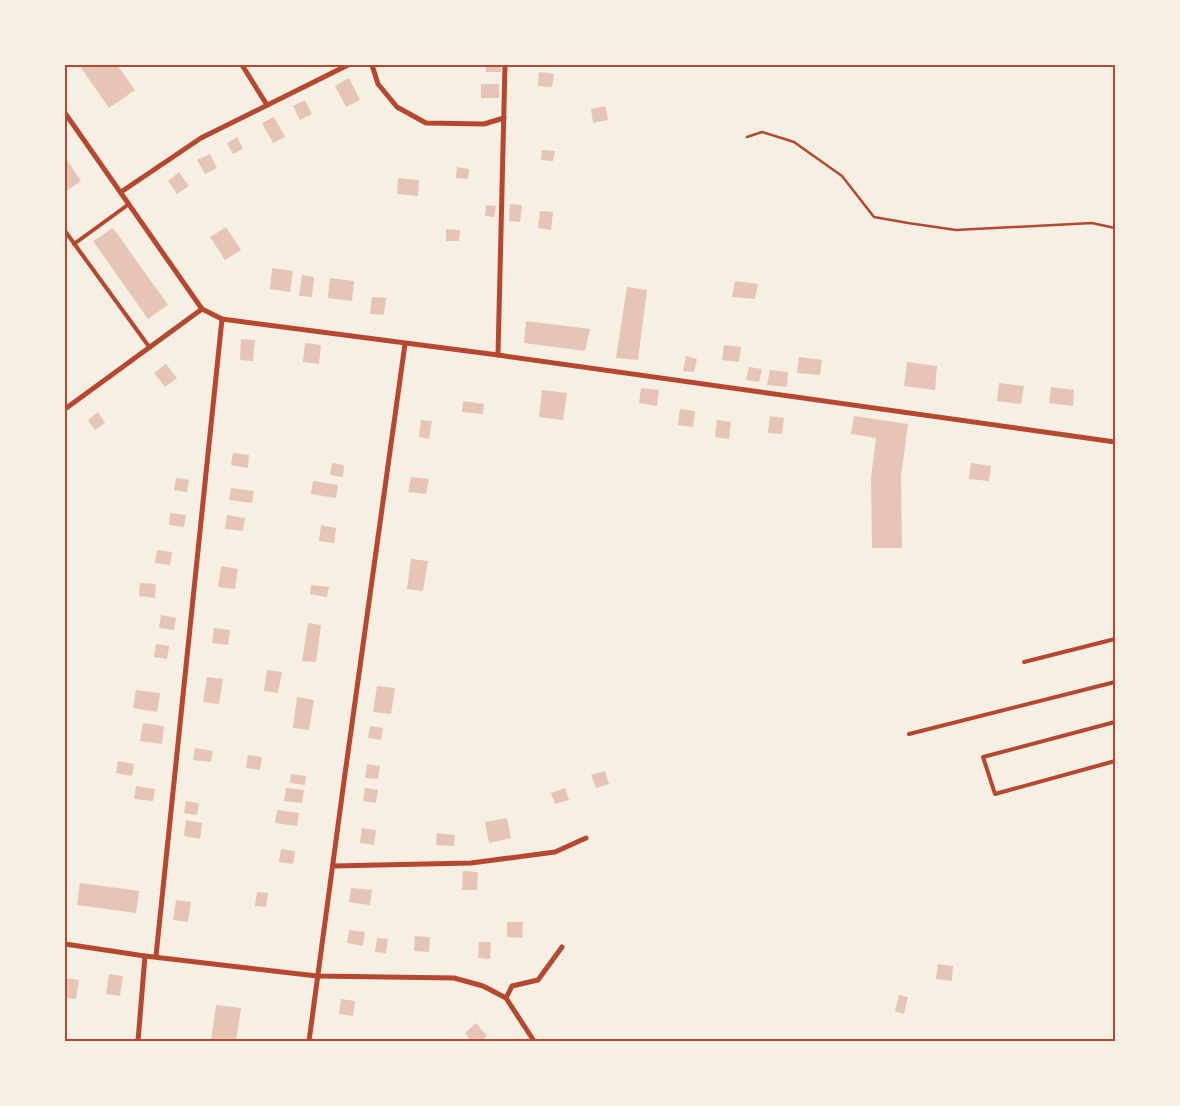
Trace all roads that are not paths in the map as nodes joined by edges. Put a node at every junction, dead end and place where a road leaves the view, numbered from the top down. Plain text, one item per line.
1 (242, 65) edge
2 (348, 65) edge
3 (372, 65) edge
4 (505, 65) edge
5 (267, 105) junction
6 (65, 113) edge
7 (504, 118) junction
8 (121, 192) junction
9 (130, 204) junction
10 (65, 231) edge
11 (74, 244) junction
12 (202, 309) junction
13 (222, 319) junction
14 (405, 344) junction
15 (150, 348) junction
16 (498, 355) junction
17 (65, 409) edge
18 (1115, 442) edge
19 (1115, 639) edge
20 (1024, 662) dead end
21 (1115, 682) edge
22 (1115, 722) edge
23 (909, 734) dead end
24 (1115, 761) edge
25 (586, 838) dead end
26 (333, 866) junction
27 (65, 944) edge
28 (562, 948) dead end
29 (145, 956) junction
30 (156, 956) junction
31 (317, 976) junction
32 (506, 998) junction
33 (138, 1041) edge
34 (309, 1041) edge
35 (534, 1041) edge

1 - 5 street
2 - 5 street
3 - 7 street
4 - 7 street
5 - 8 street
6 - 8 street
7 - 16 street
8 - 9 street
9 - 11 lane
9 - 12 street
10 - 11 lane
11 - 15 lane
12 - 13 street
12 - 15 street
13 - 14 street
13 - 30 street
14 - 16 street
14 - 26 street
15 - 17 street
16 - 18 street
19 - 20 lane
21 - 23 lane
22 - 24 lane
25 - 26 street
26 - 31 street
27 - 29 street
28 - 32 street
29 - 30 street
29 - 33 street
30 - 31 street
31 - 32 street
31 - 34 street
32 - 35 street

